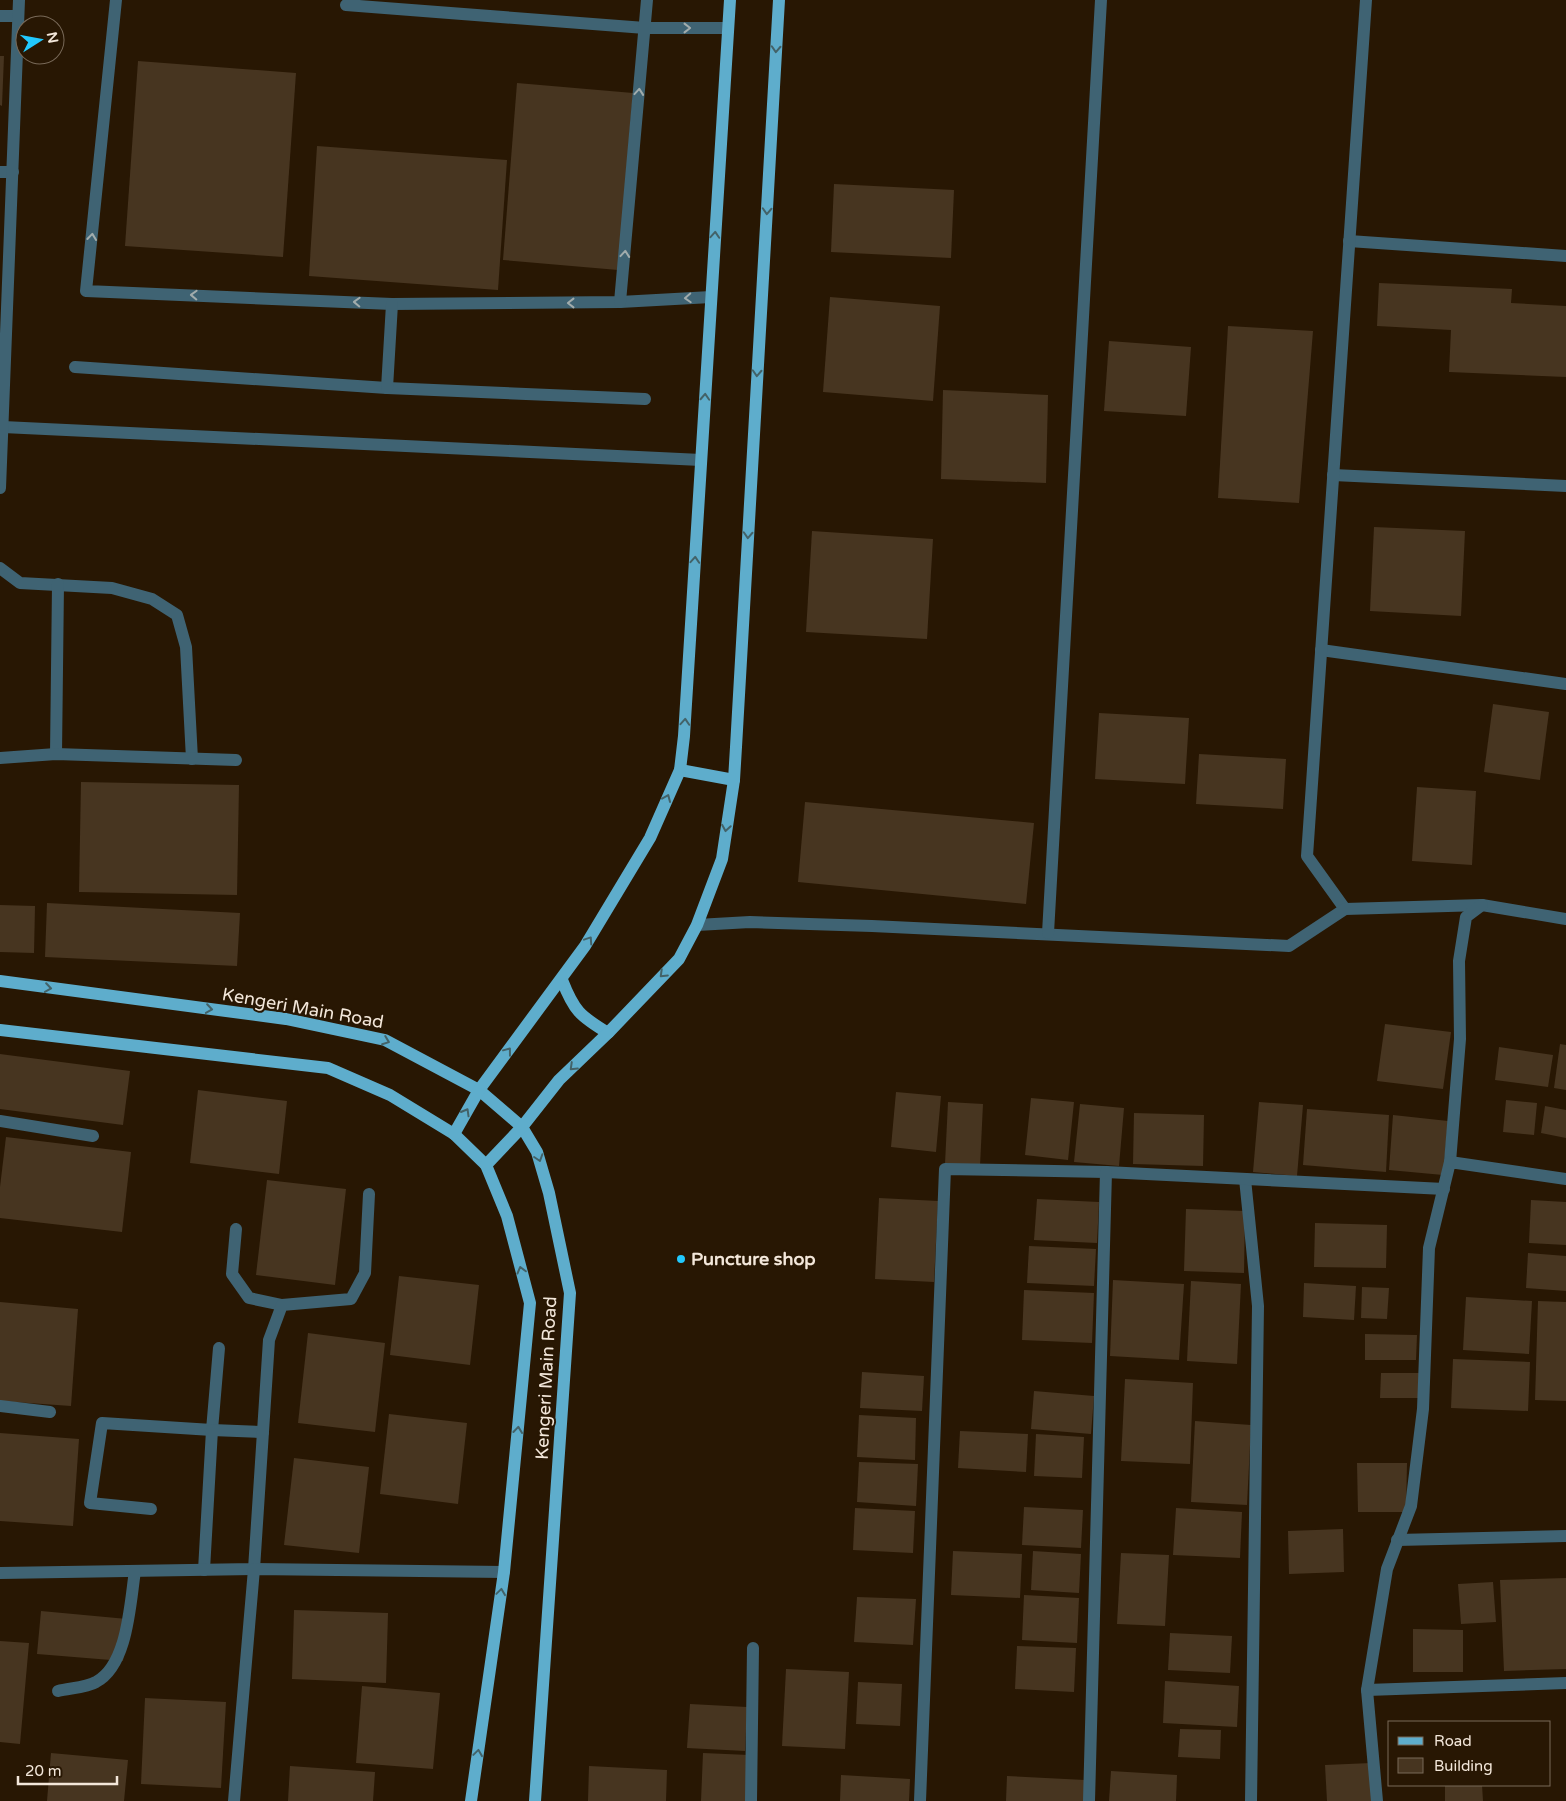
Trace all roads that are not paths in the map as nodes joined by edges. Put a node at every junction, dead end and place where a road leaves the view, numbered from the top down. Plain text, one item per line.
1 (19, 0) edge
2 (116, 0) edge
3 (647, 0) edge
4 (730, 0) edge
5 (779, 0) edge
6 (1101, 0) edge
7 (1366, 0) edge
8 (346, 5) dead end
9 (18, 15) edge
10 (0, 16) edge
11 (15, 16) edge
12 (645, 28) junction
13 (728, 28) junction
14 (15, 55) edge
15 (6, 172) edge
16 (1349, 241) junction
17 (1566, 256) edge
18 (711, 297) junction
19 (620, 302) junction
20 (392, 304) junction
21 (3, 342) edge
22 (75, 366) dead end
23 (386, 388) junction
24 (645, 399) dead end
25 (3, 427) junction
26 (702, 460) junction
27 (1333, 475) junction
28 (1566, 486) edge
29 (0, 488) edge
30 (0, 568) edge
31 (58, 584) junction
32 (1321, 650) junction
33 (1566, 684) edge
34 (56, 754) junction
35 (0, 758) edge
36 (192, 759) junction
37 (236, 760) dead end
38 (680, 770) junction
39 (734, 780) junction
40 (1482, 905) junction
41 (1345, 909) junction
42 (1566, 919) edge
43 (697, 925) junction
44 (1048, 933) junction
45 (562, 980) junction
46 (0, 981) edge
47 (0, 1030) edge
48 (608, 1033) junction
49 (479, 1090) junction
50 (0, 1121) edge
51 (522, 1127) junction
52 (454, 1134) junction
53 (93, 1136) dead end
54 (1450, 1162) junction
55 (486, 1165) junction
56 (1106, 1172) junction
57 (1245, 1179) junction
58 (1566, 1179) edge
59 (1444, 1189) junction
60 (369, 1194) dead end
61 (236, 1229) dead end
62 (282, 1305) junction
63 (219, 1348) dead end
64 (0, 1406) edge
65 (50, 1412) dead end
66 (212, 1430) junction
67 (263, 1432) junction
68 (151, 1509) dead end
69 (1566, 1536) edge
70 (1397, 1540) junction
71 (204, 1570) junction
72 (254, 1570) junction
73 (135, 1571) junction
74 (504, 1572) junction
75 (0, 1573) edge
76 (753, 1648) dead end
77 (1566, 1683) edge
78 (1367, 1690) junction
79 (58, 1691) dead end
80 (234, 1801) edge
81 (471, 1801) edge
82 (534, 1801) edge
83 (751, 1801) edge
84 (920, 1801) edge
85 (1089, 1801) edge
86 (1251, 1801) edge
87 (1376, 1801) edge

1 - 9 street
20 -> 2 street
3 - 12 street
4 - 13 main road
5 -> 39 main road
6 - 44 street
7 - 16 street
8 - 12 street
10 - 11 street
12 -> 13 street
19 -> 12 street
18 -> 13 main road
14 - 15 street
15 - 21 street
16 - 17 street
16 - 27 street
18 -> 19 street
26 -> 18 main road
19 -> 20 street
20 - 23 street
21 - 25 street
22 - 23 street
23 - 24 street
25 - 26 street
25 - 29 street
38 -> 26 main road
27 - 28 street
27 - 32 street
30 - 31 street
31 - 34 street
31 - 36 street
32 - 33 street
32 - 41 street
34 - 35 street
34 - 36 street
36 - 37 street
38 - 39 main road
45 -> 38 main road
39 -> 43 main road
40 - 41 street
40 - 42 street
40 - 54 street
41 - 44 street
43 - 44 street
43 -> 48 main road
45 - 48 main road
49 -> 45 main road
46 -> 49 main road, Kengeri Main Road
47 - 52 main road, Kengeri Main Road
48 -> 51 main road
49 - 51 main road, Kengeri Main Road
52 -> 49 main road
50 - 53 street
51 - 55 main road
51 -> 82 main road, Kengeri Main Road
52 - 55 main road, Kengeri Main Road
54 - 58 street
54 - 59 street
74 -> 55 main road, Kengeri Main Road
56 - 57 street
56 - 84 street
56 - 85 street
57 - 59 street
57 - 86 street
59 - 70 street
60 - 62 street
61 - 62 street
62 - 67 street
63 - 66 street
64 - 65 street
66 - 67 street
66 - 68 street
66 - 71 street
67 - 72 street
69 - 70 street
70 - 78 street
71 - 72 street
71 - 73 street
72 - 74 street
72 - 80 street
73 - 75 street
73 - 79 street
81 -> 74 main road, Kengeri Main Road
76 - 83 street
77 - 78 street
78 - 87 street

